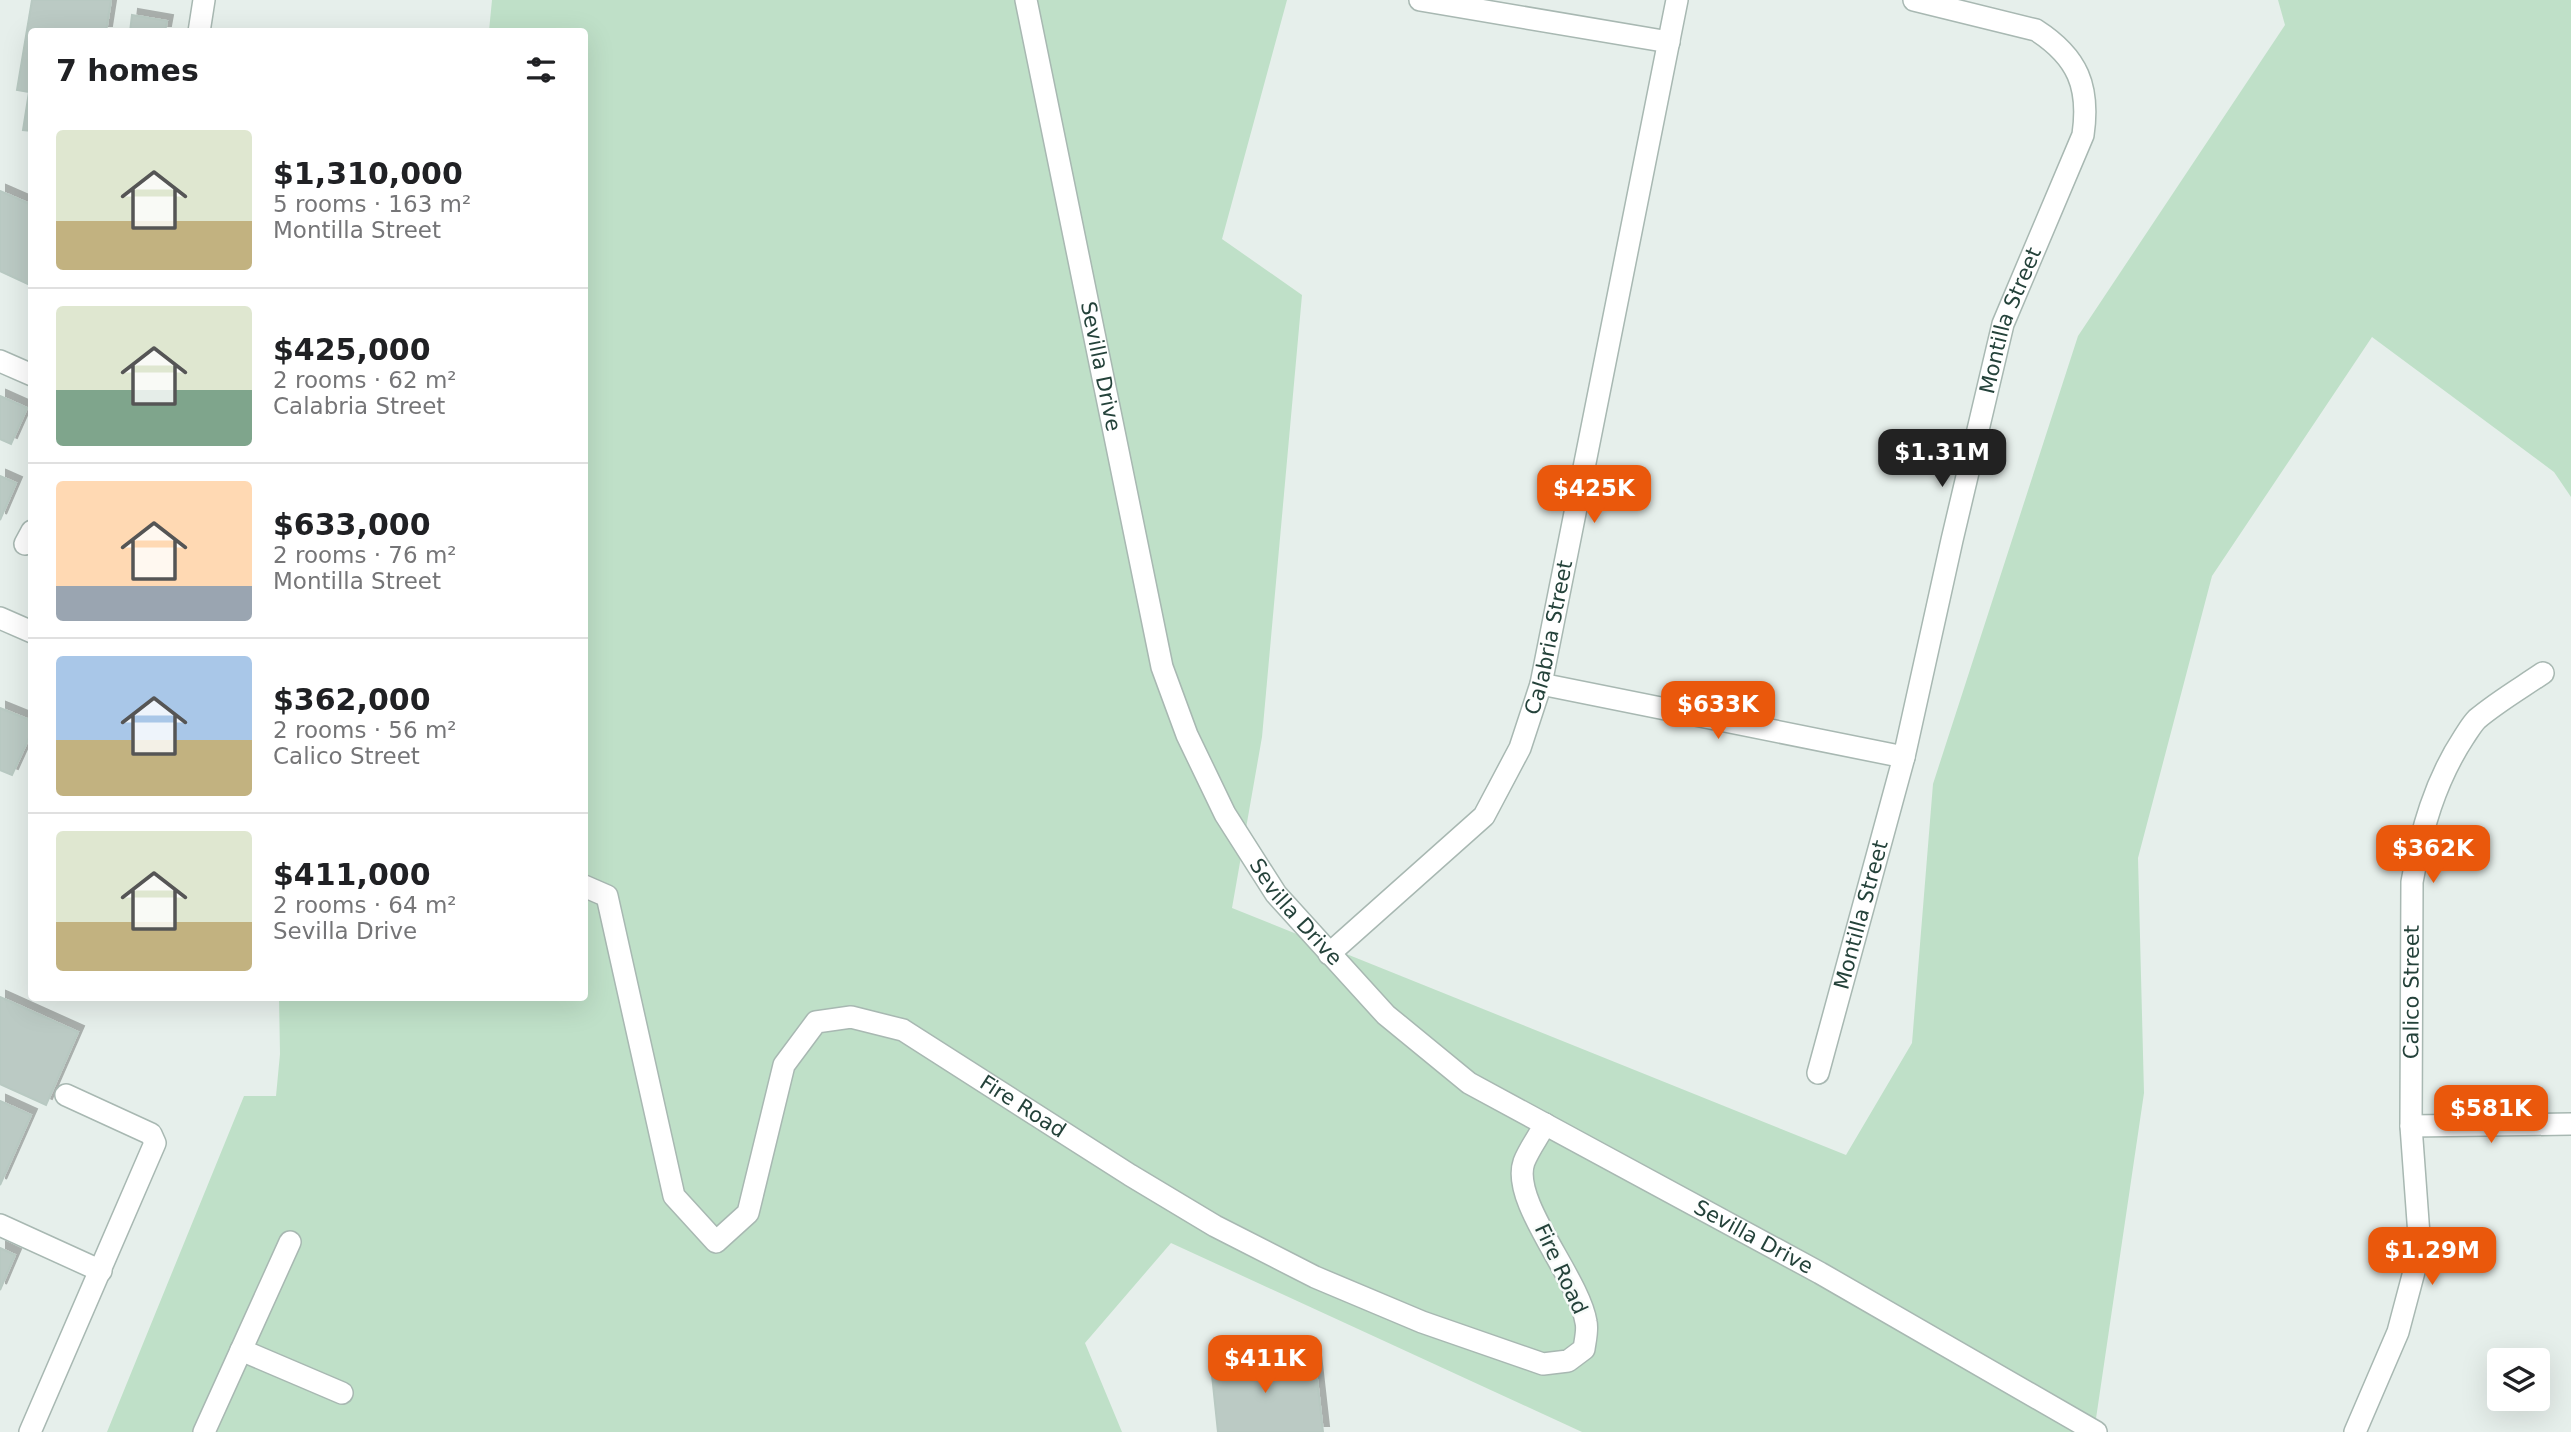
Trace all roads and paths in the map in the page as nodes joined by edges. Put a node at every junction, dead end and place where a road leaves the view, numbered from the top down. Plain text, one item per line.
1 (204, 0) edge
2 (1026, 0) edge
3 (1420, 0) edge
4 (1677, 0) edge
5 (1914, 0) edge
6 (200, 28) edge
7 (1669, 42) junction
8 (0, 361) edge
9 (28, 374) edge
10 (0, 618) edge
11 (28, 630) edge
12 (2543, 673) dead end
13 (1541, 684) junction
14 (1904, 757) junction
15 (588, 888) edge
16 (1329, 954) junction
17 (1818, 1073) dead end
18 (66, 1094) dead end
19 (1545, 1124) junction
20 (2571, 1124) edge
21 (2411, 1126) junction
22 (0, 1226) edge
23 (290, 1242) dead end
24 (101, 1271) junction
25 (241, 1350) junction
26 (342, 1393) dead end
27 (30, 1432) edge
28 (204, 1432) edge
29 (2096, 1432) edge
30 (2355, 1432) edge

1 - 6 street
2 - 16 street, Sevilla Drive
3 - 7 street
4 - 7 street, Calabria Street
5 - 14 street, Montilla Street
7 - 13 street, Calabria Street
8 - 9 street
10 - 11 street
12 - 21 street, Calico Street
13 - 14 street
13 - 16 street, Calabria Street
14 - 17 street, Montilla Street
15 - 19 street, Fire Road
16 - 19 street, Sevilla Drive
18 - 24 street
19 - 29 street, Sevilla Drive
20 - 21 street
21 - 30 street, Calico Street
22 - 24 street
23 - 25 street
24 - 27 street
25 - 26 street
25 - 28 street

